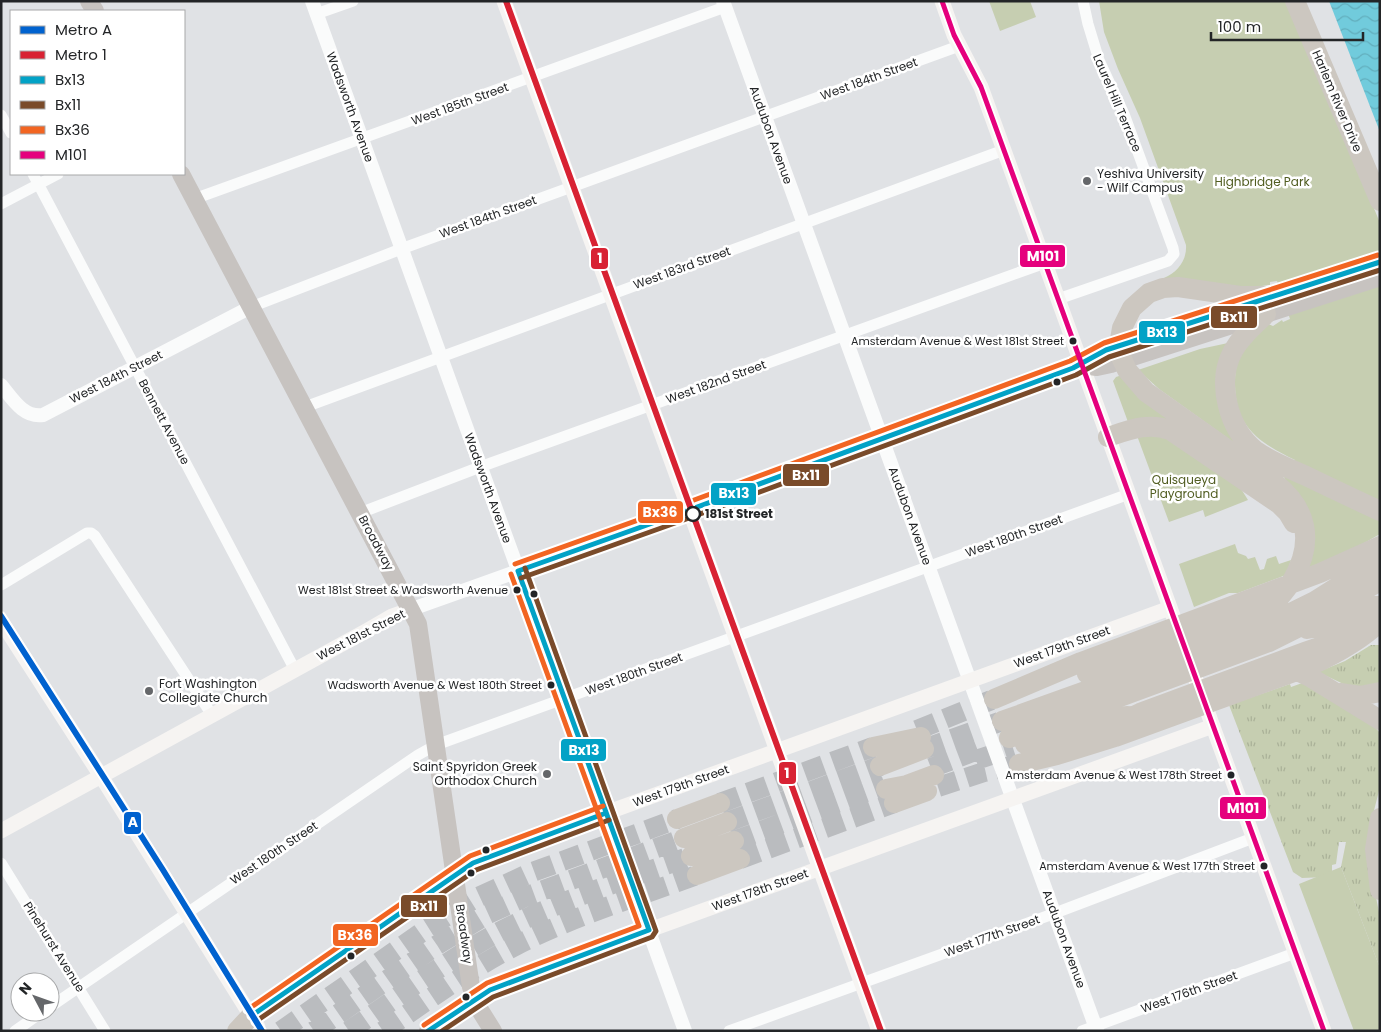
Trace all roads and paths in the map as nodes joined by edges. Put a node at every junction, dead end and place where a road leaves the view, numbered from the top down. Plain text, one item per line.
1 (353, 1) edge
2 (504, 1) edge
3 (942, 1) edge
4 (1083, 1) edge
5 (1295, 1) edge
6 (1308, 1) edge
7 (724, 4) edge
8 (314, 8) edge
9 (959, 46) junction
10 (532, 77) junction
11 (1, 115) edge
12 (764, 117) junction
13 (10, 132) edge
14 (362, 139) junction
15 (1004, 150) junction
16 (1380, 172) edge
17 (54, 175) edge
18 (181, 175) edge
19 (36, 179) edge
20 (572, 187) junction
21 (194, 199) junction
22 (1380, 201) edge
23 (1, 204) edge
24 (803, 224) junction
25 (401, 249) junction
26 (1045, 262) junction
27 (1380, 262) edge
28 (1380, 277) edge
29 (611, 294) junction
30 (1058, 299) junction
31 (251, 307) junction
32 (1273, 307) junction
33 (844, 335) junction
34 (441, 357) junction
35 (1082, 365) junction
36 (135, 367) junction
37 (1, 385) edge
38 (651, 406) junction
39 (304, 407) junction
40 (1108, 437) junction
41 (882, 439) junction
42 (480, 467) junction
43 (1128, 494) junction
44 (689, 510) junction
45 (1380, 511) edge
46 (360, 513) junction
47 (1380, 546) edge
48 (1380, 560) edge
49 (1299, 564) junction
50 (928, 567) junction
51 (518, 571) junction
52 (1380, 581) edge
53 (1, 585) edge
54 (1380, 590) edge
55 (1380, 606) edge
56 (412, 609) junction
57 (1269, 610) junction
58 (1172, 612) junction
59 (1, 621) edge
60 (1379, 630) edge
61 (735, 637) junction
62 (1228, 650) junction
63 (1190, 663) junction
64 (1267, 666) junction
65 (295, 670) junction
66 (969, 681) junction
67 (1380, 692) edge
68 (1338, 693) junction
69 (564, 699) junction
70 (212, 715) junction
71 (1210, 719) junction
72 (1380, 720) edge
73 (1007, 734) junction
74 (436, 745) junction
75 (873, 747) tunnel mouth
76 (777, 751) junction
77 (928, 758) junction
78 (880, 766) tunnel mouth
79 (101, 776) junction
80 (888, 792) tunnel mouth
81 (1013, 799) junction
82 (720, 803) tunnel mouth
83 (606, 813) junction
84 (1380, 818) edge
85 (677, 819) tunnel mouth
86 (1, 830) edge
87 (1254, 838) junction
88 (691, 856) joint
89 (1, 863) edge
90 (819, 869) junction
91 (455, 875) junction
92 (1380, 890) edge
93 (187, 913) junction
94 (1054, 913) junction
95 (649, 930) junction
96 (1295, 953) junction
97 (862, 983) junction
98 (79, 987) junction
99 (475, 999) junction
100 (60, 1000) edge
101 (27, 1022) edge
102 (249, 1025) edge
103 (1091, 1029) edge
104 (14, 1031) edge
105 (105, 1031) edge
106 (227, 1031) edge
107 (428, 1031) edge
108 (493, 1031) edge
109 (685, 1031) edge
110 (729, 1031) edge
111 (879, 1031) edge
112 (1324, 1031) edge

1 - 8 street
2 - 10 main road
3 - 9 main road
4 - 30 street, Laurel Hill Terrace
5 - 22 highway, Harlem River Drive
6 - 16 highway, Harlem River Drive
7 - 10 street, West 185th Street
7 - 12 street, Audubon Avenue
8 - 14 street, Wadsworth Avenue
9 - 12 street, West 184th Street
9 - 15 main road
10 - 14 street, West 185th Street
10 - 20 main road
11 - 13 street
12 - 20 street, West 184th Street
12 - 24 street, Audubon Avenue
14 - 21 street, West 185th Street
14 - 25 street, Wadsworth Avenue
15 - 24 street, West 183rd Street
15 - 26 main road
17 - 19 street
18 - 21 main road, Broadway
19 - 23 street
19 - 36 street, Bennett Avenue
20 - 25 street, West 184th Street
20 - 29 main road
21 - 31 main road, Broadway
24 - 29 street, West 183rd Street
24 - 33 street, Audubon Avenue
25 - 31 street, West 184th Street
25 - 34 street, Wadsworth Avenue
26 - 30 main road
26 - 33 street, West 182nd Street
27 - 32 main road
28 - 32 main road
29 - 34 street, West 183rd Street
29 - 38 main road
30 - 35 main road
31 - 36 street, West 184th Street
31 - 39 main road, Broadway
32 - 35 main road
32 - 45 highway
32 - 49 highway
33 - 38 street, West 182nd Street
33 - 41 street, Audubon Avenue
34 - 39 street, West 183rd Street
34 - 42 street, Wadsworth Avenue
35 - 40 main road
35 - 41 street, West 181st Street
36 - 37 street, West 184th Street
36 - 65 street, Bennett Avenue
38 - 42 street, West 182nd Street
38 - 44 main road
39 - 46 main road, Broadway
40 - 43 main road
40 - 49 highway
41 - 44 street, West 181st Street
41 - 50 street, Audubon Avenue
42 - 46 street, West 182nd Street
42 - 51 street, Wadsworth Avenue
43 - 50 street, West 180th Street
43 - 58 main road
44 - 51 street, West 181st Street
44 - 61 main road
46 - 56 main road, Broadway
47 - 73 highway
48 - 73 highway
49 - 57 highway
50 - 61 street, West 180th Street
50 - 66 street, Audubon Avenue
51 - 56 street, West 181st Street
51 - 69 street, Wadsworth Avenue
52 - 73 highway
53 - 70 street
54 - 57 highway
55 - 62 highway
56 - 65 main road, West 181st Street
56 - 74 main road, Broadway
57 - 73 highway
58 - 63 main road
58 - 66 main road, West 179th Street
59 - 79 main road
60 - 62 highway
60 - 64 highway
60 - 73 highway
61 - 69 street, West 180th Street
61 - 76 main road
62 - 63 highway
63 - 71 main road
64 - 68 highway
64 - 73 highway
65 - 70 main road, West 181st Street
66 - 76 main road, West 179th Street
66 - 81 street, Audubon Avenue
67 - 68 highway
68 - 72 highway
69 - 74 street, West 180th Street
69 - 83 street, Wadsworth Avenue
70 - 79 main road, West 181st Street
71 - 81 main road, West 178th Street
71 - 87 main road
74 - 91 main road, Broadway
74 - 93 street, West 180th Street
75 - 77 highway
76 - 83 main road, West 179th Street
76 - 90 main road
77 - 78 highway
77 - 80 highway
79 - 86 main road, West 181st Street
79 - 93 main road
81 - 90 main road, West 178th Street
81 - 94 street, Audubon Avenue
82 - 85 highway
83 - 91 main road, West 179th Street
83 - 95 street, Wadsworth Avenue
84 - 92 highway
87 - 94 street, West 177th Street
87 - 96 main road
88 - 88 highway
89 - 98 street, Pinehurst Avenue
90 - 95 main road, West 178th Street
90 - 97 main road
91 - 99 main road, Broadway
91 - 102 main road, West 179th Street
93 - 98 street, West 180th Street
93 - 102 main road
94 - 97 street, West 177th Street
94 - 103 street, Audubon Avenue
95 - 99 main road, West 178th Street
95 - 109 street, Wadsworth Avenue
96 - 103 street, West 176th Street
96 - 112 main road
97 - 110 street, West 177th Street
97 - 111 main road
98 - 100 street, West 180th Street
98 - 105 street, Pinehurst Avenue
99 - 107 main road, West 178th Street
99 - 108 main road, Broadway
101 - 104 street
102 - 106 street, West 179th Street

